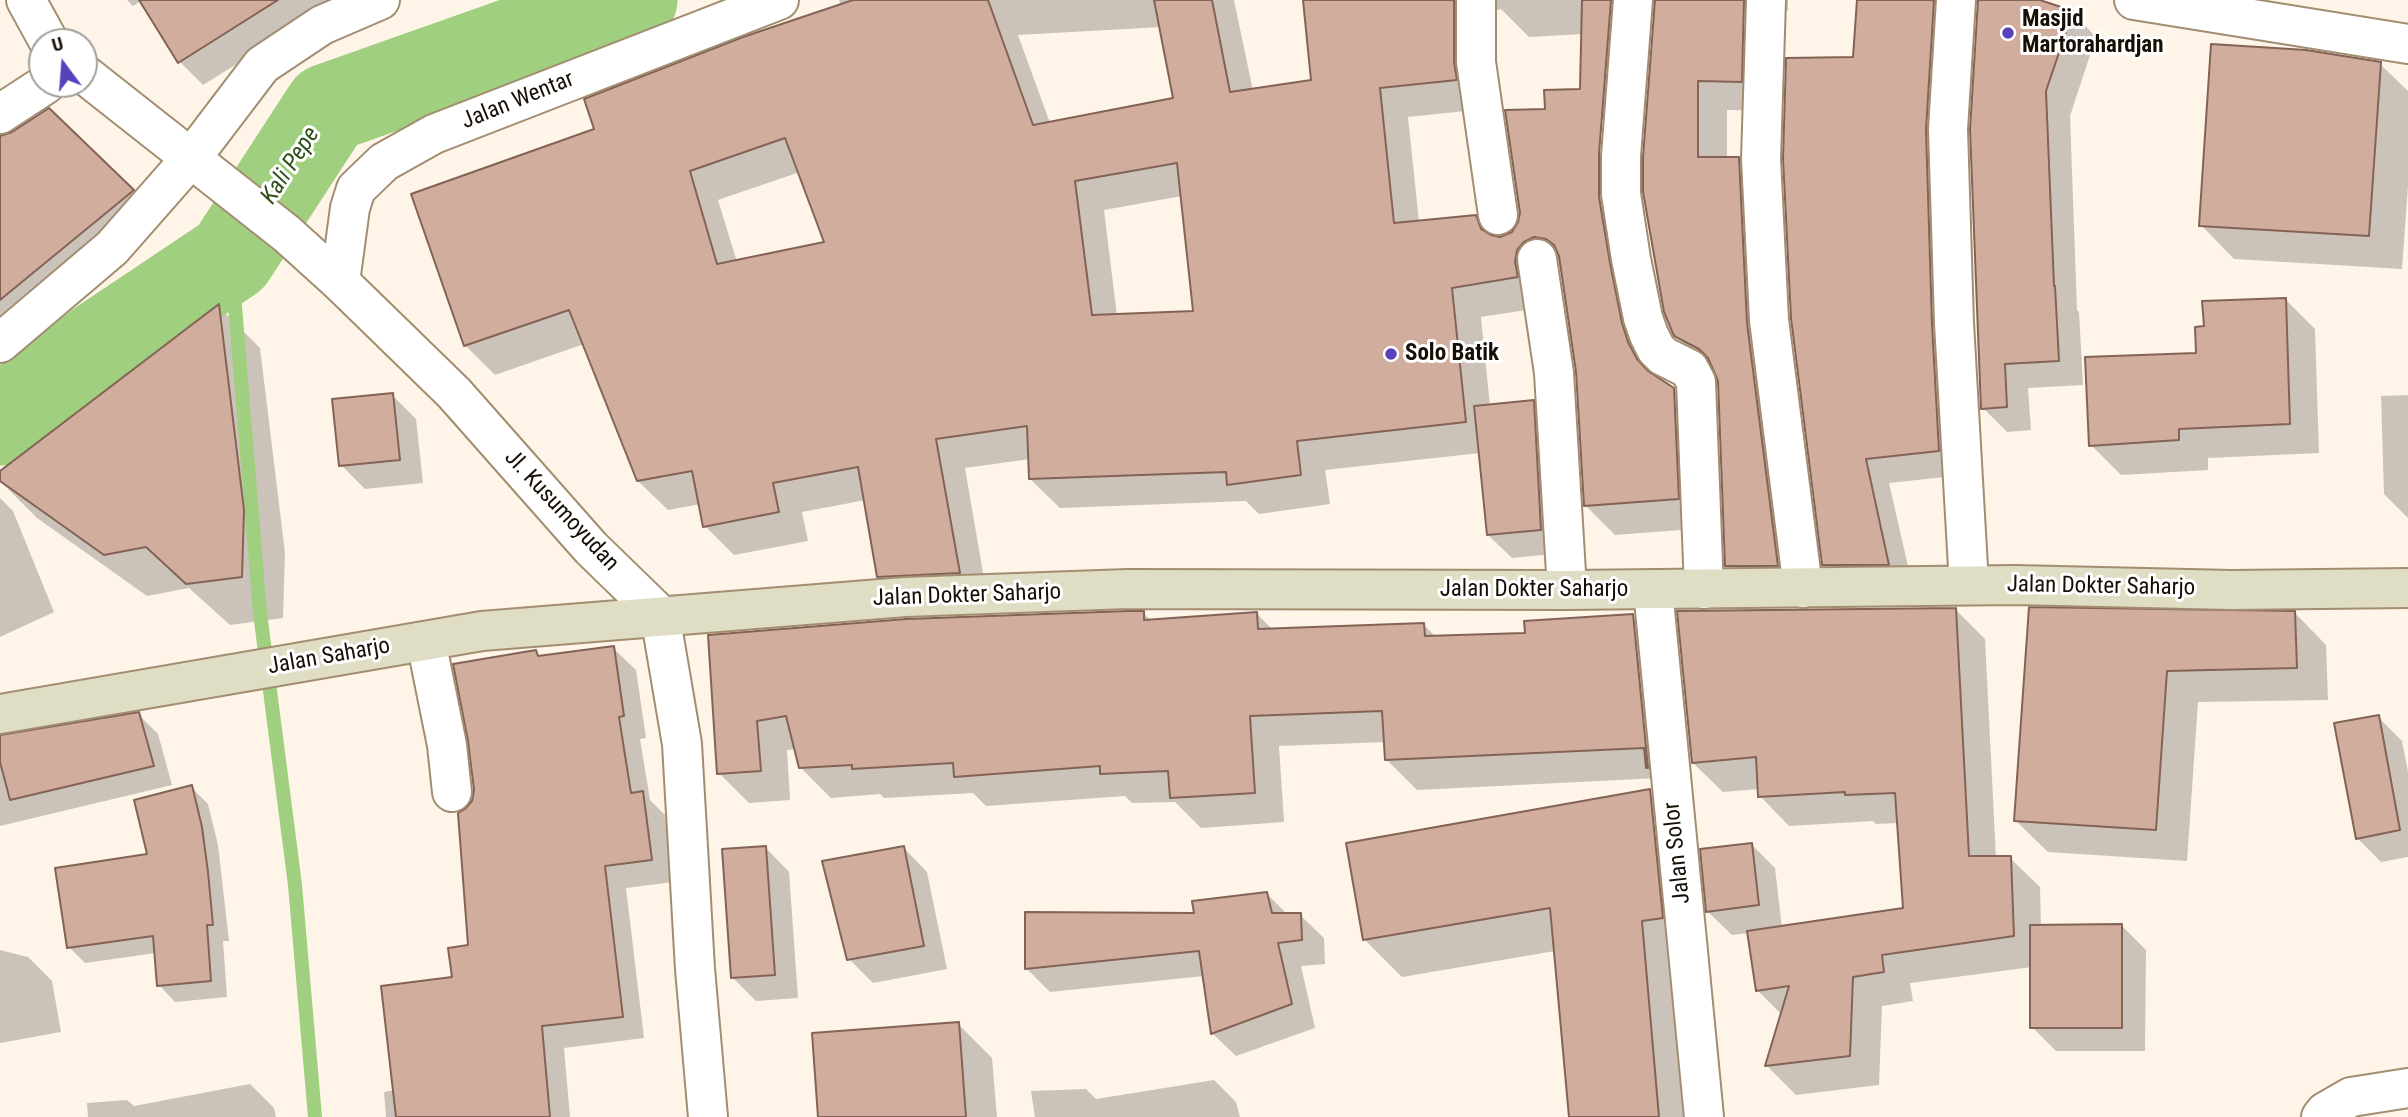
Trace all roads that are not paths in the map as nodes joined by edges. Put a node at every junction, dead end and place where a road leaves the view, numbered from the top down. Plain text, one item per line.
1 (26, 0) edge
2 (380, 0) edge
3 (779, 0) edge
4 (1476, 0) edge
5 (1633, 0) edge
6 (1766, 0) edge
7 (1956, 0) edge
8 (2134, 0) edge
9 (41, 28) edge
10 (2408, 44) edge
11 (98, 85) edge
12 (28, 96) edge
13 (0, 114) edge
14 (199, 163) junction
15 (1498, 215) dead end
16 (1537, 259) dead end
17 (340, 282) junction
18 (0, 343) edge
19 (1969, 585) junction
20 (1803, 588) junction
21 (2408, 588) edge
22 (1704, 589) junction
23 (1567, 590) junction
24 (1653, 590) junction
25 (660, 615) junction
26 (426, 641) junction
27 (0, 714) edge
28 (452, 792) dead end
29 (2408, 1088) edge
30 (708, 1117) edge
31 (1704, 1117) edge
32 (2321, 1117) edge

1 - 9 street
2 - 14 street
3 - 17 street, Jalan Wentar
4 - 15 street
5 - 22 street
6 - 20 street
7 - 19 street
8 - 10 street
11 - 14 street, Jl. Kusumoyudan
12 - 13 street
14 - 17 street, Jl. Kusumoyudan
14 - 18 street
16 - 23 street
17 - 25 street, Jl. Kusumoyudan
19 - 20 main road, Jalan Dokter Saharjo
19 - 21 main road, Jalan Dokter Saharjo
20 - 22 main road, Jalan Dokter Saharjo
22 - 24 main road, Jalan Dokter Saharjo
23 - 24 main road, Jalan Dokter Saharjo
23 - 25 main road, Jalan Dokter Saharjo
24 - 31 street, Jalan Solor
25 - 26 main road, Jalan Saharjo
25 - 30 street
26 - 27 main road, Jalan Saharjo
26 - 28 street
29 - 32 street

